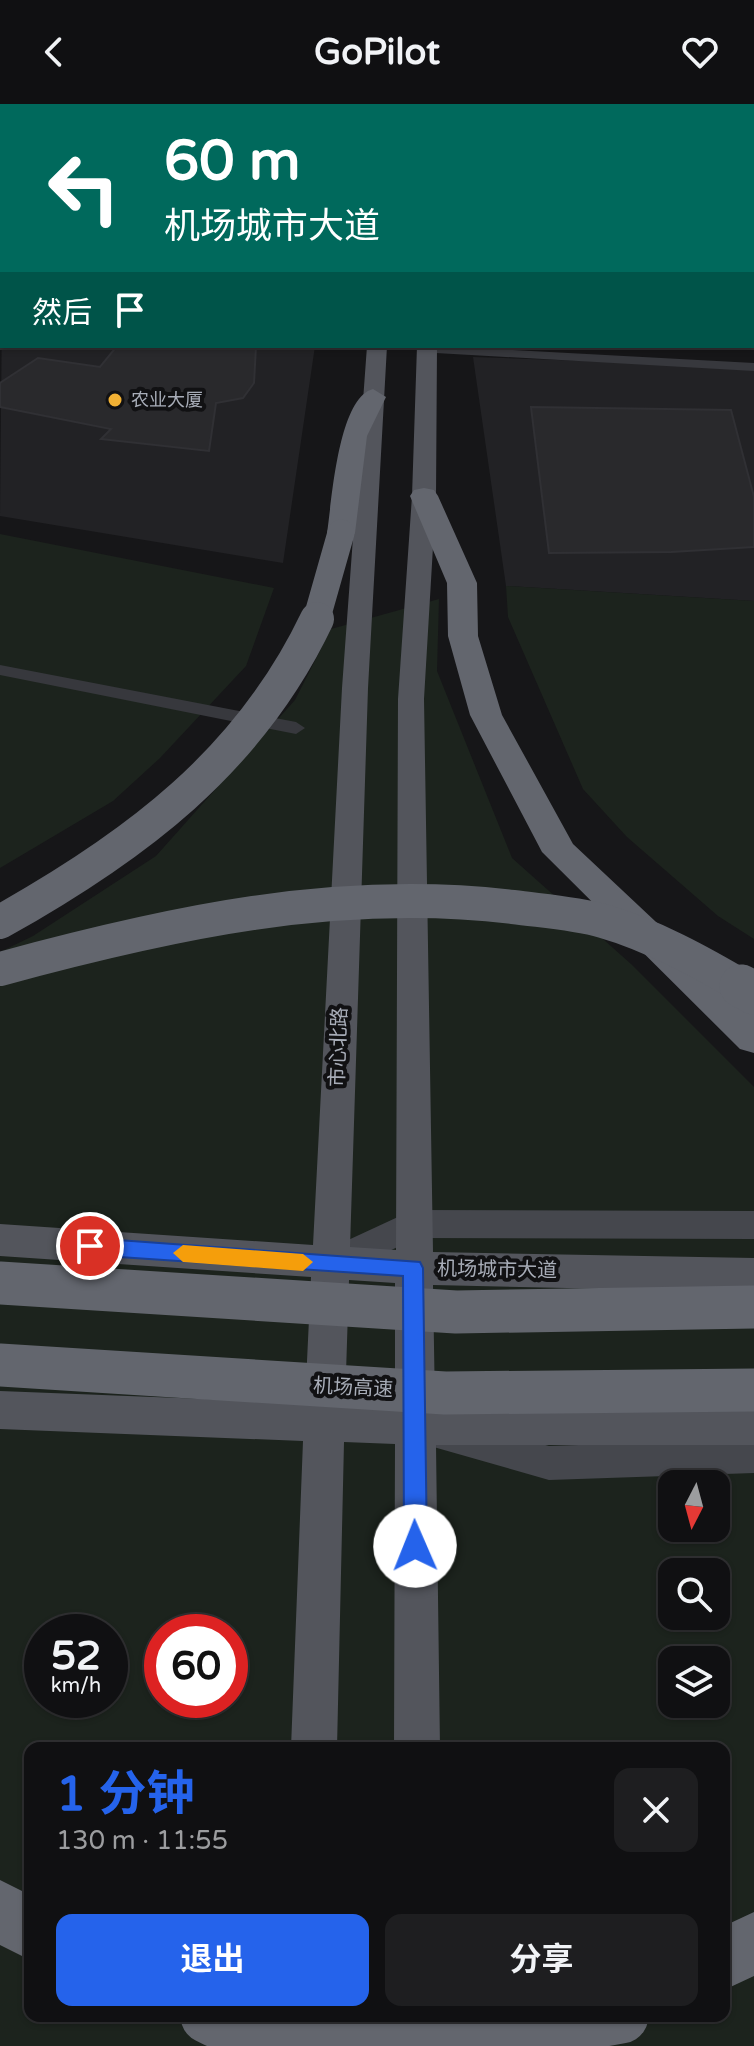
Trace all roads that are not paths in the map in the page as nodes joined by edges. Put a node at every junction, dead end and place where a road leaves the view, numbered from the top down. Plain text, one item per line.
1 (377, 348) edge
2 (434, 348) edge
3 (754, 367) edge
4 (373, 397) junction
5 (424, 496) junction
6 (0, 670) edge
7 (296, 728) dead end
8 (0, 922) edge
9 (0, 969) edge
10 (754, 993) edge
11 (754, 1038) edge
12 (413, 1224) junction
13 (754, 1225) edge
14 (0, 1240) edge
15 (330, 1264) junction
16 (413, 1268) junction
17 (754, 1275) edge
18 (0, 1283) edge
19 (754, 1307) edge
20 (0, 1365) edge
21 (754, 1390) edge
22 (0, 1410) edge
23 (323, 1422) junction
24 (414, 1426) junction
25 (754, 1426) edge
26 (754, 1456) edge
27 (314, 1742) edge
28 (417, 1742) edge
29 (0, 1909) edge
30 (24, 1927) edge
31 (754, 1942) edge
32 (730, 1956) edge
33 (240, 2022) edge
34 (307, 2022) edge
35 (418, 2022) edge
36 (587, 2022) edge
37 (307, 2046) edge
38 (418, 2046) edge

1 - 4 main road, 市心北路
2 - 3 street
2 - 5 main road
4 - 8 highway, bridge
4 - 15 main road, 市心北路
5 - 11 highway, bridge
5 - 12 main road
6 - 7 street
9 - 10 highway, bridge
12 - 13 street
12 - 15 street
12 - 16 main road
14 - 15 main road, 机场城市大道
15 - 16 main road, 机场城市大道
15 - 23 main road, 市心北路
16 - 17 main road, 机场城市大道
16 - 24 main road
18 - 19 highway, bridge
20 - 21 highway, 机场高速, bridge
22 - 23 main road
23 - 24 main road
23 - 27 main road, 市心北路
24 - 25 main road
24 - 26 street
24 - 28 main road
29 - 30 highway
31 - 32 highway
33 - 36 highway, bridge
34 - 37 main road
35 - 38 main road

